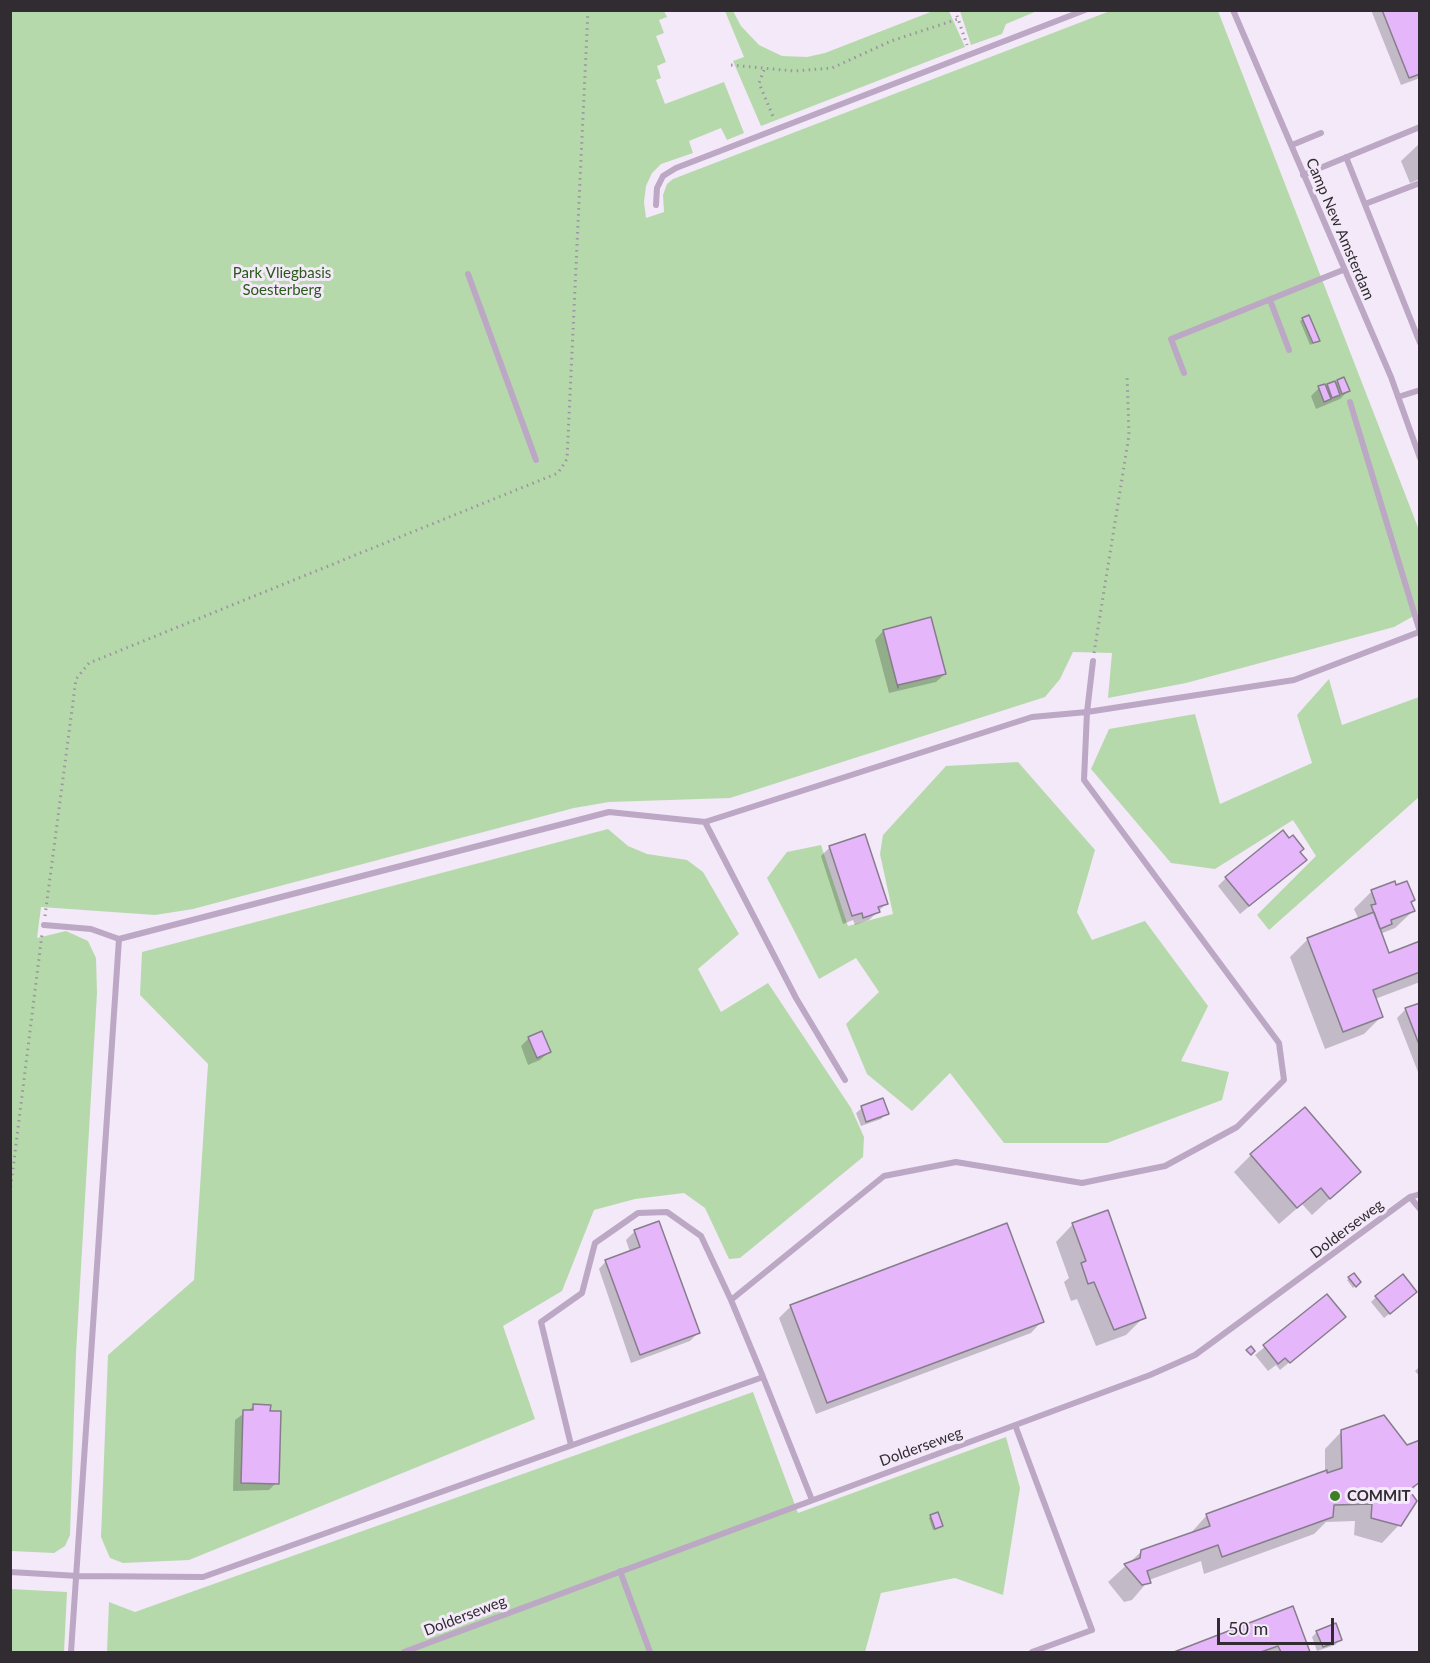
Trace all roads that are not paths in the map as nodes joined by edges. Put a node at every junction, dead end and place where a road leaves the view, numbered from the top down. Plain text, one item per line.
1 (1085, 10) edge
2 (1233, 10) edge
3 (1419, 126) edge
4 (1321, 133) dead end
5 (1292, 145) junction
6 (1346, 157) junction
7 (1303, 175) junction
8 (1419, 183) edge
9 (1365, 204) junction
10 (656, 205) dead end
11 (1343, 270) junction
12 (468, 274) dead end
13 (1270, 300) junction
14 (1419, 343) edge
15 (1289, 350) dead end
16 (1184, 373) dead end
17 (1419, 390) edge
18 (1398, 397) junction
19 (1350, 402) dead end
20 (1419, 458) edge
21 (536, 460) dead end
22 (1419, 632) edge
23 (1093, 661) road end
24 (1087, 712) junction
25 (705, 822) junction
26 (44, 925) road end
27 (119, 939) junction
28 (845, 1080) dead end
29 (1419, 1194) edge
30 (1410, 1197) junction
31 (1419, 1209) edge
32 (731, 1299) junction
33 (763, 1377) junction
34 (1015, 1425) junction
35 (571, 1446) junction
36 (812, 1500) junction
37 (620, 1571) junction
38 (10, 1572) edge
39 (78, 1576) junction
40 (71, 1653) edge
41 (404, 1653) edge
42 (650, 1653) edge
43 (1032, 1653) edge

1 - 10 lane
2 - 5 lane, Camp New Amsterdam
3 - 6 lane
4 - 5 lane
5 - 7 lane, Camp New Amsterdam
6 - 7 lane
6 - 9 lane
7 - 11 lane, Camp New Amsterdam
8 - 9 lane
9 - 14 lane
11 - 13 lane
11 - 18 lane, Camp New Amsterdam
12 - 21 lane
13 - 15 lane
13 - 16 lane
17 - 18 lane
18 - 20 lane, Camp New Amsterdam
19 - 22 lane
22 - 24 lane
23 - 24 lane
24 - 25 lane
24 - 32 lane
25 - 27 lane
25 - 28 lane
26 - 27 lane
27 - 39 lane
29 - 30 lane, Dolderseweg
30 - 31 lane
30 - 34 lane, Dolderseweg
32 - 33 lane
32 - 35 lane
33 - 35 lane
33 - 36 lane
34 - 36 lane, Dolderseweg
34 - 43 lane
35 - 39 lane
36 - 37 lane, Dolderseweg
37 - 41 lane, Dolderseweg
37 - 42 lane
38 - 39 lane
39 - 40 lane

